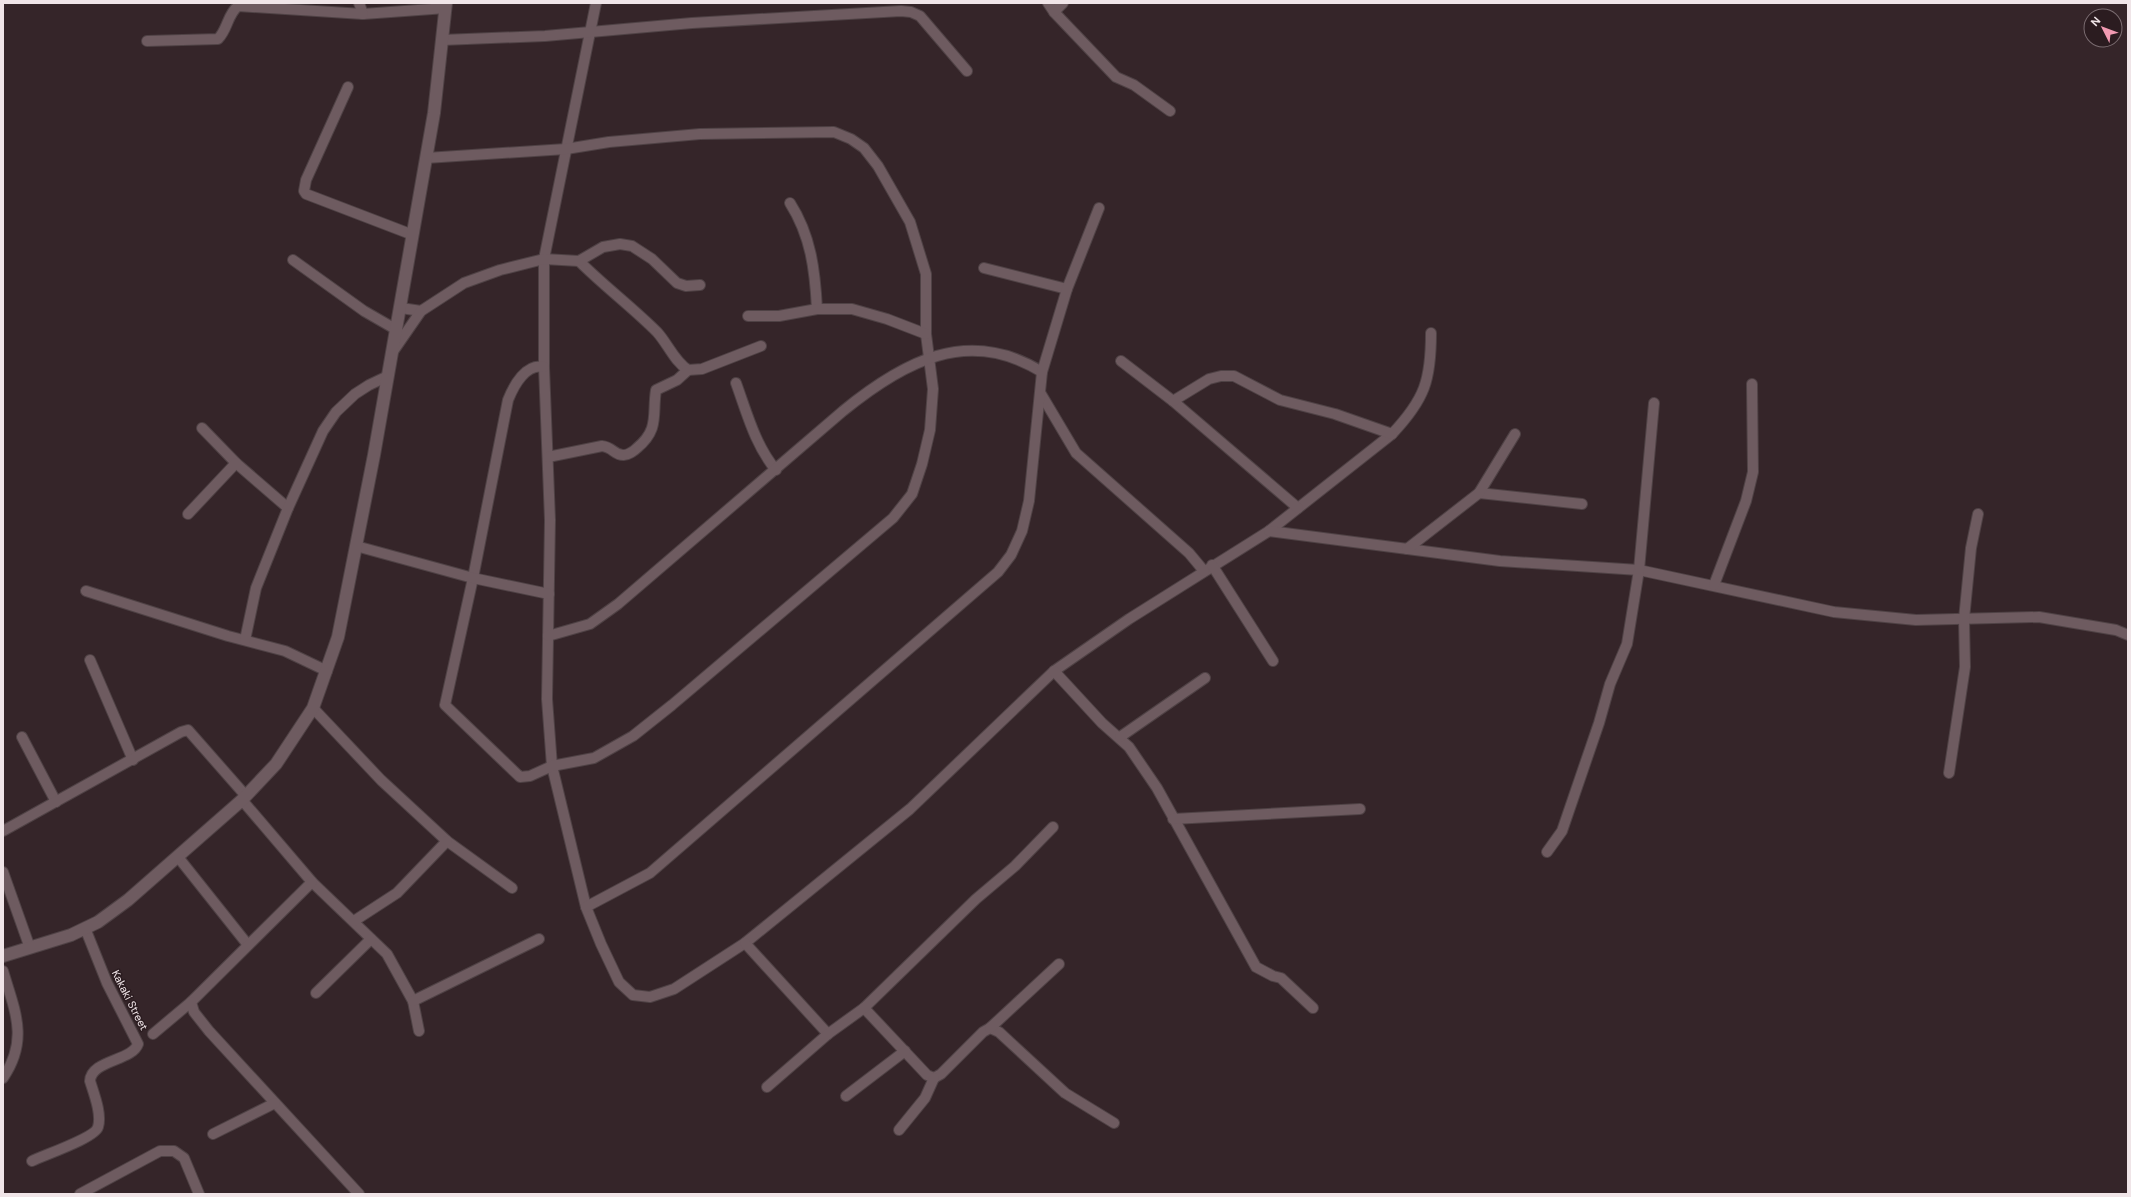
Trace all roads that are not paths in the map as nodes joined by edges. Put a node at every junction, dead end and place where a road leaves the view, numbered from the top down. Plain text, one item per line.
1 (359, 3) edge
2 (596, 3) edge
3 (1048, 3) edge
4 (1063, 3) edge
5 (295, 6) edge
6 (446, 6) edge
7 (1054, 12) junction
8 (363, 14) junction
9 (590, 33) junction
10 (442, 40) junction
11 (146, 41) dead end
12 (967, 71) dead end
13 (348, 87) dead end
14 (1170, 111) dead end
15 (566, 149) junction
16 (426, 158) junction
17 (790, 203) dead end
18 (1099, 208) dead end
19 (413, 235) junction
20 (544, 259) junction
21 (293, 260) dead end
22 (579, 261) junction
23 (984, 268) dead end
24 (700, 285) dead end
25 (1067, 289) junction
26 (401, 308) junction
27 (817, 309) junction
28 (421, 311) junction
29 (748, 316) dead end
30 (397, 330) junction
31 (1431, 333) dead end
32 (926, 334) junction
33 (760, 346) dead end
34 (394, 350) junction
35 (930, 357) junction
36 (1121, 361) dead end
37 (544, 367) junction
38 (688, 370) junction
39 (1042, 372) junction
40 (388, 376) junction
41 (736, 383) dead end
42 (1752, 384) dead end
43 (1041, 394) junction
44 (1173, 401) junction
45 (1654, 403) dead end
46 (202, 428) dead end
47 (1392, 434) junction
48 (1515, 434) dead end
49 (548, 457) junction
50 (236, 463) junction
51 (776, 470) junction
52 (1479, 493) junction
53 (1582, 504) dead end
54 (288, 508) junction
55 (1298, 508) junction
56 (188, 514) dead end
57 (1978, 514) dead end
58 (1269, 531) junction
59 (356, 546) junction
60 (1408, 549) junction
61 (1208, 568) junction
62 (1639, 570) junction
63 (473, 578) junction
64 (1714, 585) junction
65 (86, 590) dead end
66 (549, 594) junction
67 (1964, 619) junction
68 (2128, 635) edge
69 (548, 636) junction
70 (245, 640) junction
71 (90, 660) dead end
72 (1273, 661) dead end
73 (327, 670) junction
74 (1054, 671) junction
75 (1205, 678) dead end
76 (313, 708) junction
77 (22, 737) dead end
78 (1120, 737) junction
79 (133, 760) junction
80 (552, 766) junction
81 (1949, 773) dead end
82 (244, 798) junction
83 (56, 802) junction
84 (1360, 809) dead end
85 (1173, 819) junction
86 (1053, 827) dead end
87 (3, 831) edge
88 (447, 841) junction
89 (1547, 852) dead end
90 (178, 858) junction
91 (3, 872) edge
92 (312, 882) junction
93 (512, 888) dead end
94 (586, 907) junction
95 (354, 921) junction
96 (85, 928) junction
97 (371, 939) junction
98 (539, 939) dead end
99 (745, 943) junction
100 (248, 945) junction
101 (30, 948) junction
102 (3, 956) edge
103 (1059, 964) dead end
104 (3, 971) edge
105 (316, 992) dead end
106 (191, 1002) junction
107 (413, 1002) junction
108 (864, 1008) junction
109 (1313, 1008) dead end
110 (990, 1028) junction
111 (419, 1031) dead end
112 (153, 1034) dead end
113 (828, 1034) junction
114 (905, 1051) junction
115 (3, 1078) edge
116 (934, 1078) junction
117 (767, 1087) dead end
118 (846, 1096) dead end
119 (275, 1103) junction
120 (1114, 1123) dead end
121 (899, 1130) dead end
122 (213, 1134) dead end
123 (32, 1161) dead end
124 (80, 1194) edge
125 (199, 1194) edge
126 (360, 1194) edge

1 - 8 street
2 - 9 street
3 - 7 street
4 - 7 street
5 - 8 street
5 - 11 street
6 - 8 street
6 - 10 street
7 - 14 street
9 - 10 street
9 - 12 street
9 - 15 street
10 - 16 street
13 - 19 street
15 - 16 street
15 - 20 street
15 - 32 street
16 - 19 street
17 - 27 street
18 - 25 street
19 - 26 street
20 - 22 street
20 - 28 street
20 - 37 street
21 - 30 street
22 - 24 street
22 - 38 street
23 - 25 street
25 - 39 street
26 - 28 street
26 - 30 street
27 - 29 street
27 - 32 street
28 - 34 street
30 - 34 street
31 - 47 street
32 - 35 street
33 - 38 street
34 - 40 street
35 - 39 street
35 - 51 street
35 - 80 street
36 - 44 street
37 - 49 street
37 - 63 street
38 - 49 street
39 - 43 street
40 - 54 street
40 - 59 street
41 - 51 street
42 - 64 street
43 - 61 street
43 - 94 street
44 - 47 street
44 - 55 street
45 - 62 street
46 - 50 street
47 - 55 street
48 - 52 street
49 - 66 street
50 - 54 street
50 - 56 street
51 - 69 street
52 - 53 street
52 - 60 street
54 - 70 street
55 - 58 street
57 - 67 street
58 - 60 street
58 - 61 street
59 - 63 street
59 - 73 street
60 - 62 street
61 - 72 street
61 - 74 street
62 - 64 street
62 - 89 street
63 - 66 street
63 - 80 street
64 - 67 street
65 - 70 street
66 - 69 street
67 - 68 street
67 - 81 street
69 - 80 street
70 - 73 street
71 - 79 street
73 - 76 street
74 - 78 street
74 - 99 street
75 - 78 street
76 - 82 street
76 - 88 street
77 - 83 street
78 - 85 street
79 - 82 street
79 - 83 street
80 - 94 street
82 - 90 street
82 - 92 street
83 - 87 street
84 - 85 street
85 - 109 street
86 - 108 street
88 - 93 street
88 - 95 street
90 - 96 street
90 - 100 street
91 - 101 street
92 - 95 street
92 - 100 street
94 - 99 street
95 - 97 street
96 - 101 street
96 - 123 street, Kakaki Street
97 - 105 street
97 - 107 street
98 - 107 street
99 - 113 street
100 - 106 street
101 - 102 street
103 - 110 street
104 - 115 street
106 - 112 street
106 - 119 street
107 - 111 street
108 - 113 street
108 - 114 street
110 - 116 street
110 - 120 street
113 - 117 street
114 - 116 street
114 - 118 street
116 - 121 street
119 - 122 street
119 - 126 street
124 - 125 street

